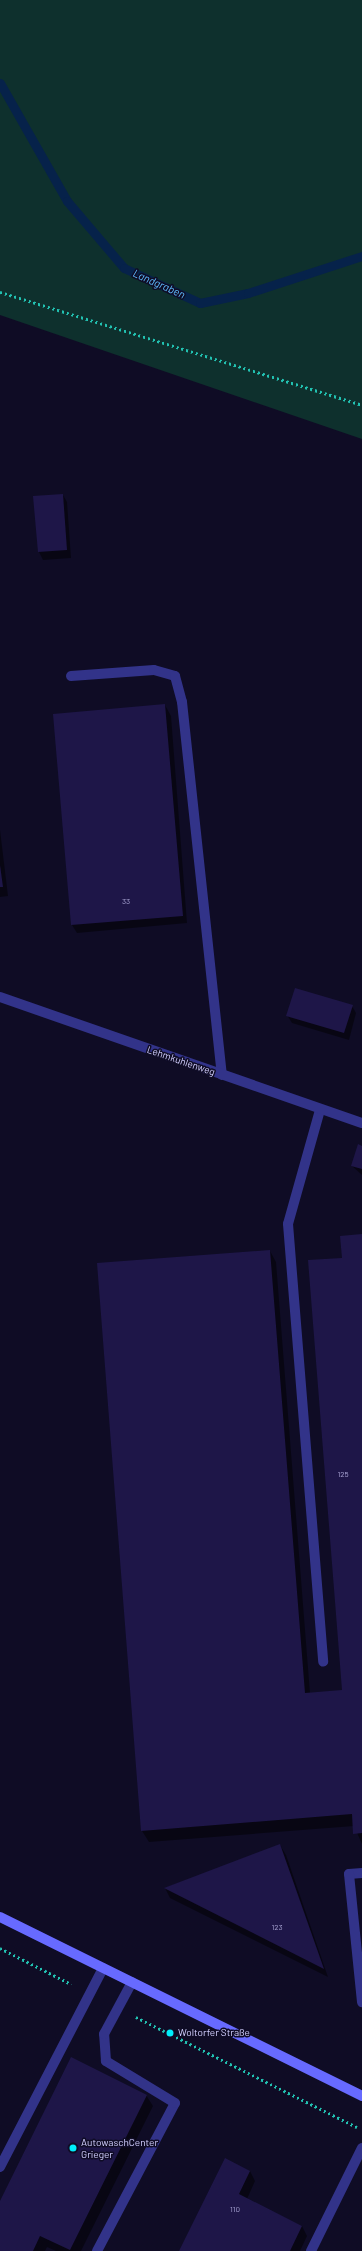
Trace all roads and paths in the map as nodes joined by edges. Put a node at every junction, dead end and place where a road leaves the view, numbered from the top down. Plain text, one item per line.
1 (0, 292) edge
2 (362, 405) edge
3 (72, 676) dead end
4 (0, 997) edge
5 (222, 1075) junction
6 (320, 1110) junction
7 (362, 1123) edge
8 (323, 1662) dead end
9 (362, 1873) edge
10 (0, 1917) edge
11 (0, 1948) edge
12 (103, 1968) junction
13 (132, 1982) junction
14 (90, 1993) junction
15 (362, 2002) edge
16 (118, 2008) junction
17 (362, 2096) edge
18 (362, 2129) edge
19 (362, 2148) edge
20 (0, 2167) edge
21 (97, 2251) edge
22 (311, 2251) edge

1 - 2 path
3 - 5 street
4 - 5 street, Lehmkuhlenweg
5 - 6 street, Lehmkuhlenweg
6 - 7 street, Lehmkuhlenweg
6 - 8 street
9 - 15 street
10 - 12 street
11 - 14 path
12 - 13 street
12 - 14 street
13 - 16 street
13 - 17 street
14 - 20 street
16 - 18 path
16 - 21 street
19 - 22 street

